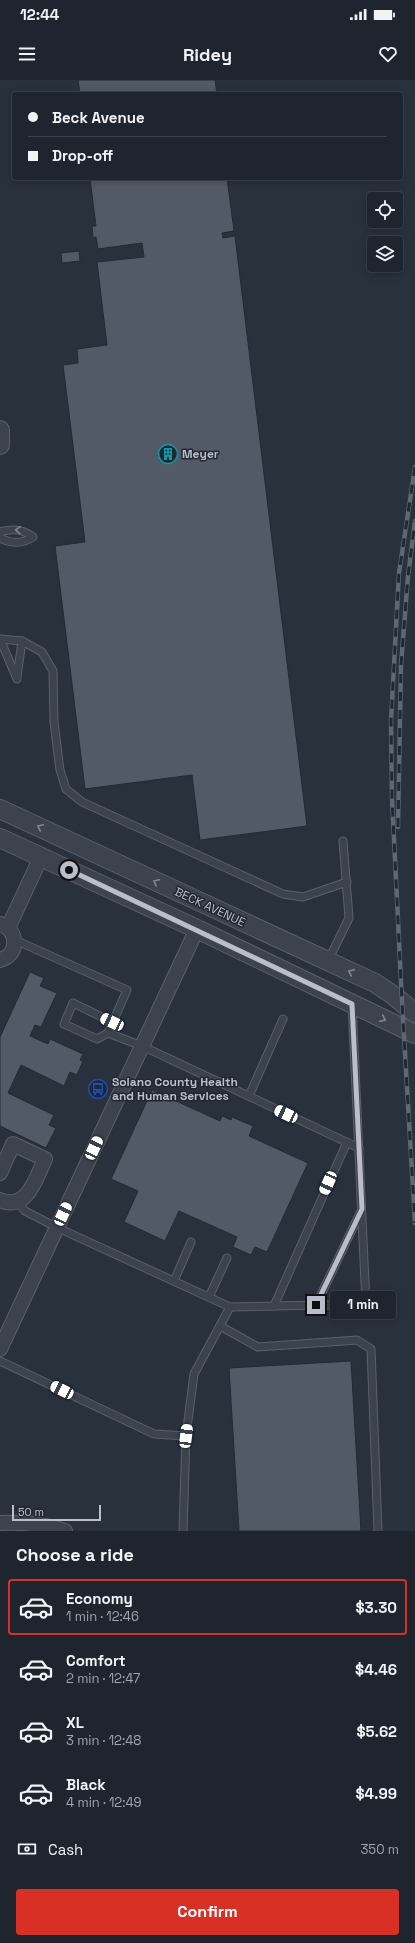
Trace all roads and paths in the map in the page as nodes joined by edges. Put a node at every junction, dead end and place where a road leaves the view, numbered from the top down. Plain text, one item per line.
1 (0, 430) edge
2 (0, 445) edge
3 (0, 532) edge
4 (0, 538) edge
5 (0, 639) edge
6 (22, 641) junction
7 (0, 809) edge
8 (0, 838) edge
9 (344, 841) dead end
10 (41, 857) junction
11 (347, 882) junction
12 (197, 929) junction
13 (8, 931) edge
14 (0, 960) edge
15 (328, 961) junction
16 (352, 1004) junction
17 (415, 1013) edge
18 (283, 1019) dead end
19 (112, 1022) junction
20 (108, 1033) junction
21 (415, 1034) edge
22 (142, 1046) junction
23 (249, 1096) junction
24 (347, 1142) junction
25 (359, 1148) junction
26 (0, 1173) edge
27 (0, 1200) edge
28 (18, 1202) junction
29 (362, 1209) junction
30 (56, 1227) junction
31 (191, 1242) dead end
32 (227, 1258) dead end
33 (174, 1281) junction
34 (209, 1297) junction
35 (316, 1305) junction
36 (230, 1306) junction
37 (274, 1306) junction
38 (220, 1326) junction
39 (0, 1349) edge
40 (0, 1361) edge
41 (186, 1436) junction
42 (0, 1523) edge
43 (65, 1531) edge
44 (183, 1531) edge
45 (378, 1531) edge

1 - 2 street
4 -> 3 lane
5 - 6 lane
5 - 6 lane
6 - 11 lane
15 -> 7 street, BECK AVENUE
8 - 10 street
9 - 11 lane
10 - 12 street
10 - 13 street
11 - 15 lane
12 - 16 street
12 - 22 street
13 - 14 street
13 - 19 lane
17 -> 15 street, BECK AVENUE
16 -> 21 street
16 - 25 lane
18 - 23 lane
19 - 20 lane
19 - 20 lane
20 - 22 lane
22 - 23 lane
22 - 30 street
23 - 24 lane
24 - 25 lane
24 - 37 lane
25 - 29 lane
26 - 28 street
27 - 28 street
28 - 30 lane
29 - 35 lane
29 - 35 lane
30 - 33 lane
30 - 39 street
31 - 33 lane
32 - 34 lane
33 - 34 lane
34 - 36 lane
35 - 37 lane
36 - 37 lane
36 - 38 lane
38 - 41 lane
38 - 45 lane
40 - 41 lane
41 - 44 lane
42 - 43 street

